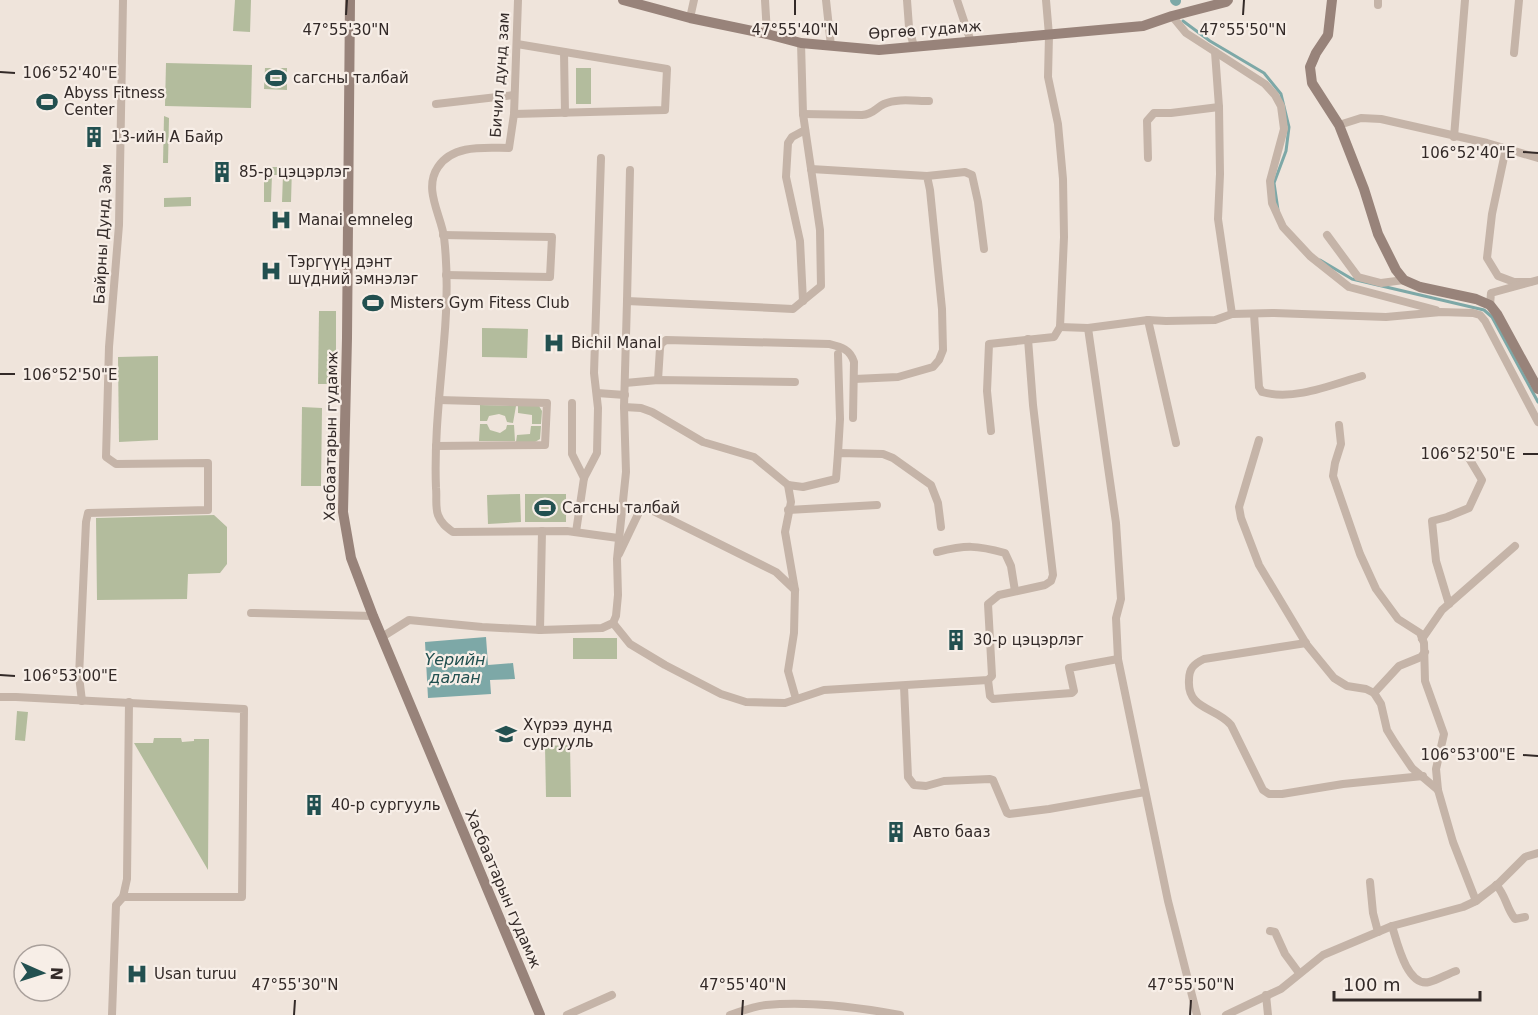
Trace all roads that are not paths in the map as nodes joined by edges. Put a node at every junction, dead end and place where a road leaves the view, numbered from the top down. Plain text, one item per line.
1 (123, 0) edge
2 (350, 0) edge
3 (518, 0) edge
4 (624, 0) edge
5 (694, 0) edge
6 (765, 0) edge
7 (826, 0) edge
8 (907, 0) edge
9 (957, 0) edge
10 (1046, 0) edge
11 (1228, 0) edge
12 (1332, 0) edge
13 (1465, 0) edge
14 (1520, 0) edge
15 (1172, 16) junction
16 (690, 18) junction
17 (768, 34) junction
18 (1049, 35) junction
19 (971, 42) junction
20 (801, 43) junction
21 (516, 44) junction
22 (831, 46) junction
23 (914, 47) junction
24 (564, 52) junction
25 (1215, 52) junction
26 (1514, 53) dead end
27 (514, 95) junction
28 (929, 101) dead end
29 (436, 104) dead end
30 (1219, 107) junction
31 (565, 113) junction
32 (514, 114) junction
33 (803, 114) junction
34 (1339, 125) junction
35 (805, 130) junction
36 (1454, 137) junction
37 (1506, 148) junction
38 (601, 158) dead end
39 (1148, 158) dead end
40 (1538, 158) edge
41 (811, 169) junction
42 (630, 170) dead end
43 (927, 176) junction
44 (443, 235) junction
45 (1327, 235) dead end
46 (984, 249) dead end
47 (446, 275) junction
48 (1404, 280) junction
49 (1534, 281) edge
50 (627, 301) junction
51 (803, 301) junction
52 (1490, 305) junction
53 (1441, 312) junction
54 (1232, 314) junction
55 (1254, 314) junction
56 (1148, 320) junction
57 (1060, 327) junction
58 (1089, 328) junction
59 (1028, 339) junction
60 (838, 354) dead end
61 (1362, 376) dead end
62 (658, 380) junction
63 (854, 380) junction
64 (795, 382) dead end
65 (625, 383) junction
66 (1537, 384) edge
67 (597, 393) junction
68 (625, 394) junction
69 (439, 400) junction
70 (572, 403) dead end
71 (624, 407) junction
72 (853, 418) dead end
73 (1538, 422) edge
74 (1338, 425) dead end
75 (991, 431) dead end
76 (1260, 440) dead end
77 (1176, 442) dead end
78 (436, 446) junction
79 (1464, 450) dead end
80 (838, 453) junction
81 (584, 478) junction
82 (788, 485) junction
83 (877, 505) dead end
84 (789, 510) junction
85 (941, 526) dead end
86 (542, 531) junction
87 (576, 532) junction
88 (618, 538) junction
89 (1515, 546) dead end
90 (937, 552) dead end
91 (617, 559) junction
92 (795, 590) junction
93 (1016, 591) junction
94 (1449, 604) junction
95 (251, 613) dead end
96 (373, 616) junction
97 (613, 623) junction
98 (540, 630) junction
99 (382, 637) junction
100 (1422, 639) junction
101 (1306, 644) junction
102 (1425, 652) junction
103 (1118, 659) junction
104 (988, 680) junction
105 (904, 686) junction
106 (1374, 693) junction
107 (0, 698) edge
108 (796, 699) junction
109 (82, 701) junction
110 (129, 702) junction
111 (1423, 776) junction
112 (1438, 790) junction
113 (1145, 792) junction
114 (1538, 853) edge
115 (1370, 882) dead end
116 (1496, 885) junction
117 (123, 897) junction
118 (1476, 900) junction
119 (1525, 917) dead end
120 (1392, 926) junction
121 (1270, 931) dead end
122 (1378, 932) junction
123 (1456, 970) dead end
124 (1299, 973) junction
125 (612, 995) dead end
126 (1266, 995) junction
127 (112, 1015) edge
128 (540, 1015) edge
129 (567, 1015) edge
130 (730, 1015) edge
131 (900, 1015) edge
132 (1197, 1015) edge
133 (1226, 1015) edge
134 (1268, 1015) edge

1 - 109 street, Байрны Дунд Зам
2 - 96 street, Хасбаатарын гудамж
3 - 21 street, Бичил дунд зам
4 - 16 street, Өргөө гудамж
5 - 16 street
6 - 17 street
7 - 22 street
8 - 23 street
9 - 19 street
10 - 18 street
11 - 15 street, Өргөө гудамж
12 - 34 street
13 - 36 street
14 - 26 street
15 - 18 street, Өргөө гудамж
15 - 25 street
16 - 17 street, Өргөө гудамж
17 - 20 street, Өргөө гудамж
18 - 19 street, Өргөө гудамж
18 - 57 street
19 - 23 street, Өргөө гудамж
20 - 22 street, Өргөө гудамж
20 - 33 street
21 - 24 street
21 - 27 street, Бичил дунд зам
22 - 23 street, Өргөө гудамж
24 - 31 street
24 - 31 street
25 - 30 street
25 - 53 street
27 - 29 street
27 - 32 street, Бичил дунд зам
28 - 33 street
30 - 39 street
30 - 54 street
31 - 32 street
32 - 44 street, Бичил дунд зам
33 - 35 street
34 - 36 street
34 - 48 street
35 - 41 street
35 - 51 street
36 - 37 street
37 - 40 street
37 - 49 street
38 - 67 street
41 - 43 street
41 - 51 street
42 - 50 street
43 - 46 street
43 - 63 street
44 - 47 street, Бичил дунд зам
44 - 47 street
45 - 48 street
47 - 69 street, Бичил дунд зам
48 - 52 street
49 - 52 street
50 - 51 street
50 - 65 street
52 - 66 street
53 - 55 street
53 - 73 street
54 - 55 street
54 - 56 street
55 - 61 street
56 - 58 street
56 - 77 street
57 - 58 street
57 - 59 street
58 - 103 street
59 - 75 street
59 - 93 street
60 - 80 street
62 - 63 street
62 - 64 street
62 - 65 street
63 - 72 street
65 - 68 street
67 - 68 street
67 - 81 street
68 - 71 street
69 - 78 street, Бичил дунд зам
69 - 78 street
70 - 81 street
71 - 82 street
71 - 88 street
74 - 100 street
76 - 101 street
78 - 86 street, Бичил дунд зам
79 - 94 street
80 - 82 street
80 - 85 street
81 - 87 street
82 - 84 street
83 - 84 street
84 - 92 street
86 - 87 street, Бичил дунд зам
86 - 98 street
87 - 88 street, Бичил дунд зам
88 - 91 street
89 - 94 street
90 - 93 street
91 - 92 street
91 - 97 street
92 - 108 street
93 - 104 street
94 - 100 street
95 - 96 street
96 - 99 street, Хасбаатарын гудамж
97 - 98 street
97 - 108 street
98 - 99 street
99 - 128 street, Хасбаатарын гудамж
100 - 102 street
101 - 106 street
101 - 111 street
102 - 106 street
102 - 112 street
103 - 104 street
103 - 113 street
104 - 105 street
105 - 108 street
105 - 113 street
106 - 111 street
107 - 109 street
109 - 110 street
110 - 117 street
110 - 117 street
111 - 112 street
112 - 118 street
113 - 132 street
114 - 116 street
115 - 122 street
116 - 118 street
116 - 119 street
117 - 127 street
118 - 120 street
120 - 122 street
120 - 123 street
121 - 124 street
122 - 124 street
124 - 126 street
125 - 129 street
126 - 133 street
126 - 134 street
130 - 131 street

